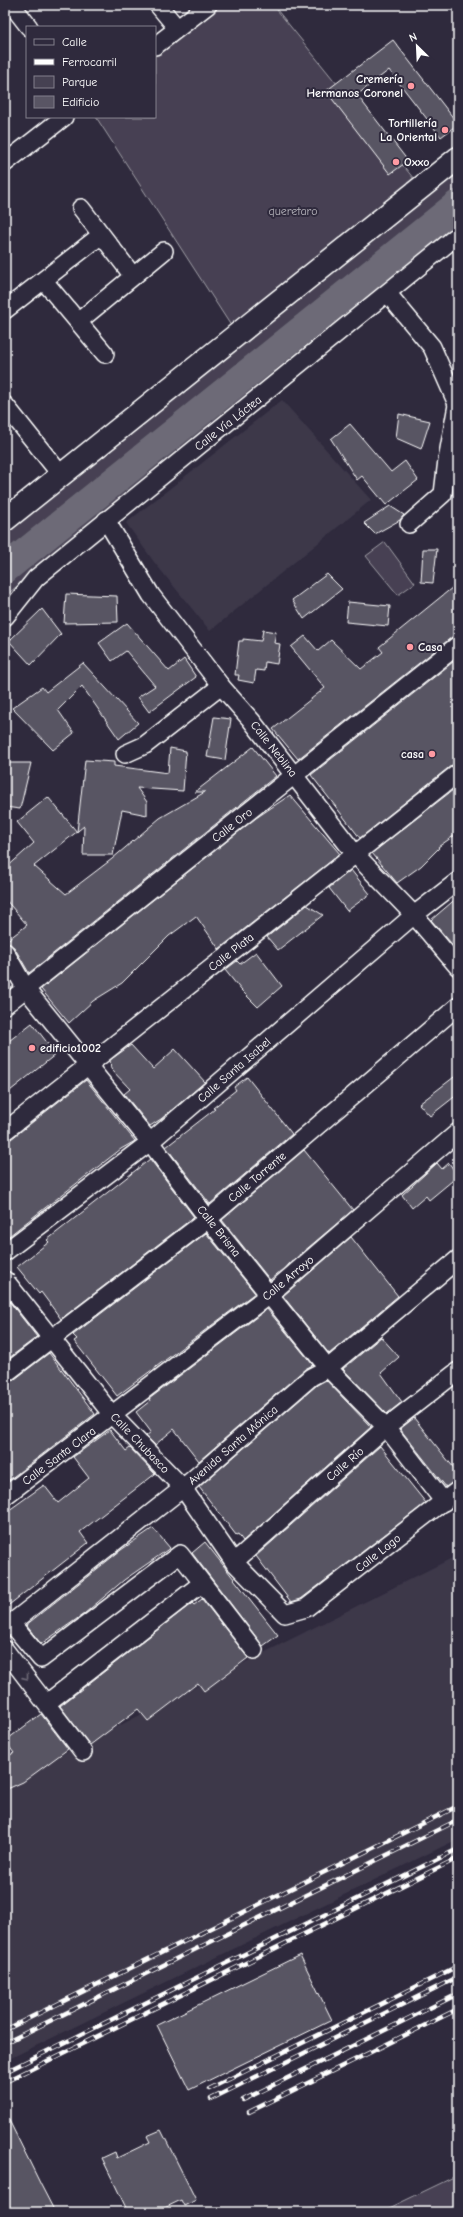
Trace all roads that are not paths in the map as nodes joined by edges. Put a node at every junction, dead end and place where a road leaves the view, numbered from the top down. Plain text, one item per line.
1 (12, 5) edge
2 (158, 5) edge
3 (208, 5) edge
4 (28, 26) edge
5 (177, 28) junction
6 (156, 45) edge
7 (63, 118) edge
8 (458, 158) edge
9 (5, 163) edge
10 (81, 208) dead end
11 (458, 235) edge
12 (100, 236) junction
13 (164, 251) dead end
14 (133, 276) junction
15 (44, 281) junction
16 (388, 294) junction
17 (5, 310) edge
18 (79, 321) junction
19 (105, 354) dead end
20 (5, 405) edge
21 (457, 406) edge
22 (62, 475) junction
23 (5, 520) edge
24 (106, 520) junction
25 (409, 524) dead end
26 (5, 617) edge
27 (458, 645) edge
28 (220, 686) junction
29 (124, 754) dead end
30 (458, 773) edge
31 (294, 776) junction
32 (355, 854) junction
33 (458, 882) edge
34 (414, 915) junction
35 (5, 952) edge
36 (458, 967) edge
37 (26, 989) junction
38 (5, 1006) edge
39 (458, 1006) edge
40 (89, 1065) junction
41 (5, 1132) edge
42 (458, 1132) edge
43 (150, 1142) junction
44 (208, 1219) junction
45 (5, 1252) edge
46 (458, 1259) edge
47 (5, 1280) edge
48 (270, 1294) junction
49 (51, 1340) junction
50 (328, 1368) junction
51 (458, 1371) edge
52 (5, 1374) edge
53 (112, 1416) junction
54 (386, 1427) junction
55 (183, 1488) junction
56 (458, 1490) edge
57 (5, 1496) edge
58 (444, 1502) junction
59 (234, 1562) junction
60 (202, 1584) junction
61 (296, 1612) joint
62 (8, 1625) edge
63 (5, 1650) edge
64 (254, 1650) dead end
65 (47, 1703) junction
66 (83, 1752) dead end

1 - 4 street
2 - 5 street
3 - 5 street
5 - 6 street
7 - 9 street
8 - 22 street
10 - 12 street
11 - 16 street, Calle Vía Láctea
12 - 14 street
12 - 15 street
13 - 14 street
14 - 18 street
15 - 17 street
15 - 18 street
16 - 21 street
16 - 24 street, Calle Vía Láctea
18 - 19 street
20 - 22 street
21 - 25 street
22 - 23 street
24 - 26 street, Calle Vía Láctea
24 - 28 street, Calle Neblina
27 - 31 street, Calle Oro
28 - 29 street
28 - 31 street, Calle Neblina
30 - 32 street, Calle Plata
31 - 32 street, Calle Neblina
31 - 37 street, Calle Oro
32 - 34 street, Calle Neblina
32 - 40 street, Calle Plata
33 - 34 street, Calle Santa Isabel
34 - 36 street, Calle Neblina
34 - 43 street, Calle Santa Isabel
35 - 37 street, Calle Brisna
37 - 38 street, Calle Oro
37 - 40 street, Calle Brisna
39 - 44 street, Calle Torrente
40 - 41 street, Calle Plata
40 - 43 street, Calle Brisna
42 - 48 street, Calle Arroyo
43 - 44 street, Calle Brisna
43 - 45 street, Calle Santa Isabel
44 - 48 street, Calle Brisna
44 - 49 street, Calle Torrente
46 - 50 street, Avenida Santa Mónica
47 - 49 street, Calle Chubasco
48 - 50 street, Calle Brisna
48 - 53 street, Calle Arroyo
49 - 52 street, Calle Torrente
49 - 53 street, Calle Chubasco
50 - 54 street, Calle Brisna
50 - 55 street, Avenida Santa Mónica
51 - 54 street, Calle Río
53 - 55 street, Calle Chubasco
53 - 57 street, Calle Santa Clara
54 - 58 street, Calle Brisna
54 - 59 street, Calle Río
55 - 59 street, Calle Chubasco
55 - 62 street, Avenida Santa Mónica
56 - 58 street, Calle Lago
58 - 61 street, Calle Lago
59 - 61 street, Calle Chubasco
60 - 62 street
60 - 64 street
60 - 65 street
63 -> 65 street
65 - 66 street

